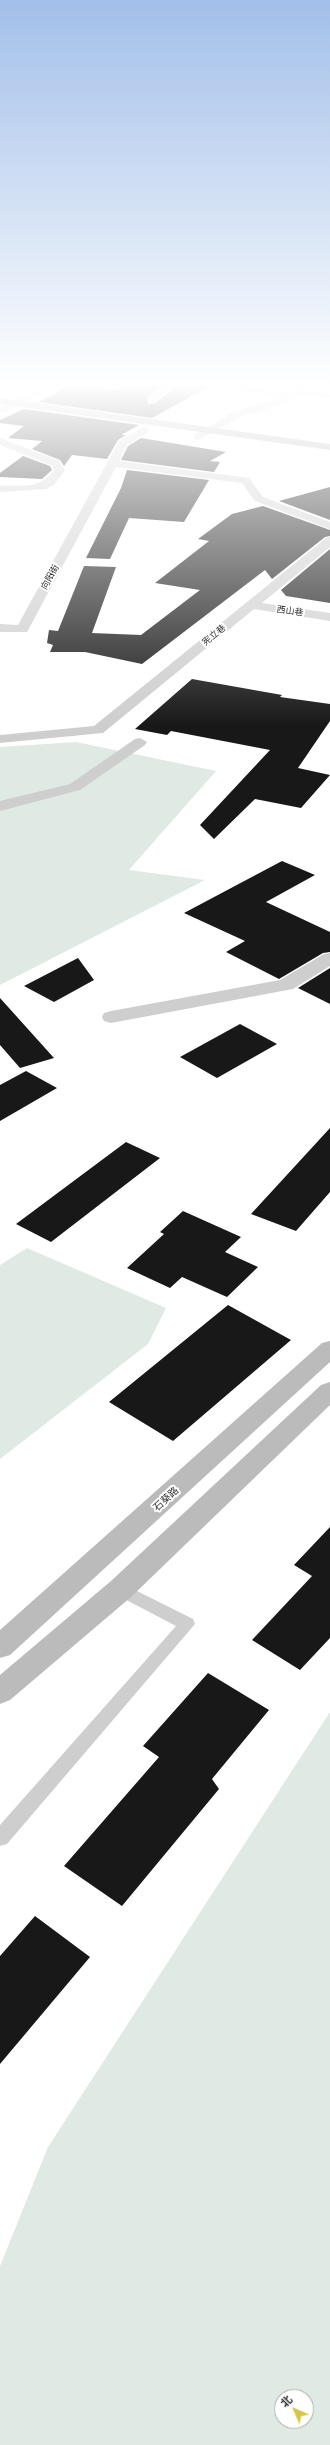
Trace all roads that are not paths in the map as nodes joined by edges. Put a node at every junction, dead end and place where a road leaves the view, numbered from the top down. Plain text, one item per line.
1 (93, 498) edge
2 (258, 498) edge
3 (330, 526) edge
4 (330, 541) edge
5 (251, 606) junction
6 (330, 617) edge
7 (0, 628) edge
8 (0, 740) edge
9 (140, 742) dead end
10 (0, 806) edge
11 (330, 958) edge
12 (111, 1017) dead end
13 (330, 1349) edge
14 (330, 1391) edge
15 (121, 1589) junction
16 (0, 1647) edge
17 (0, 1692) edge
18 (0, 1838) edge

1 - 7 street, 向阳街
2 - 3 street
4 - 5 street, 宪立巷
5 - 6 street, 西山巷
5 - 8 street, 宪立巷
9 - 10 street
11 - 12 street
13 - 16 main road, 石葵路
14 - 15 main road
15 - 17 main road
15 - 18 lane

